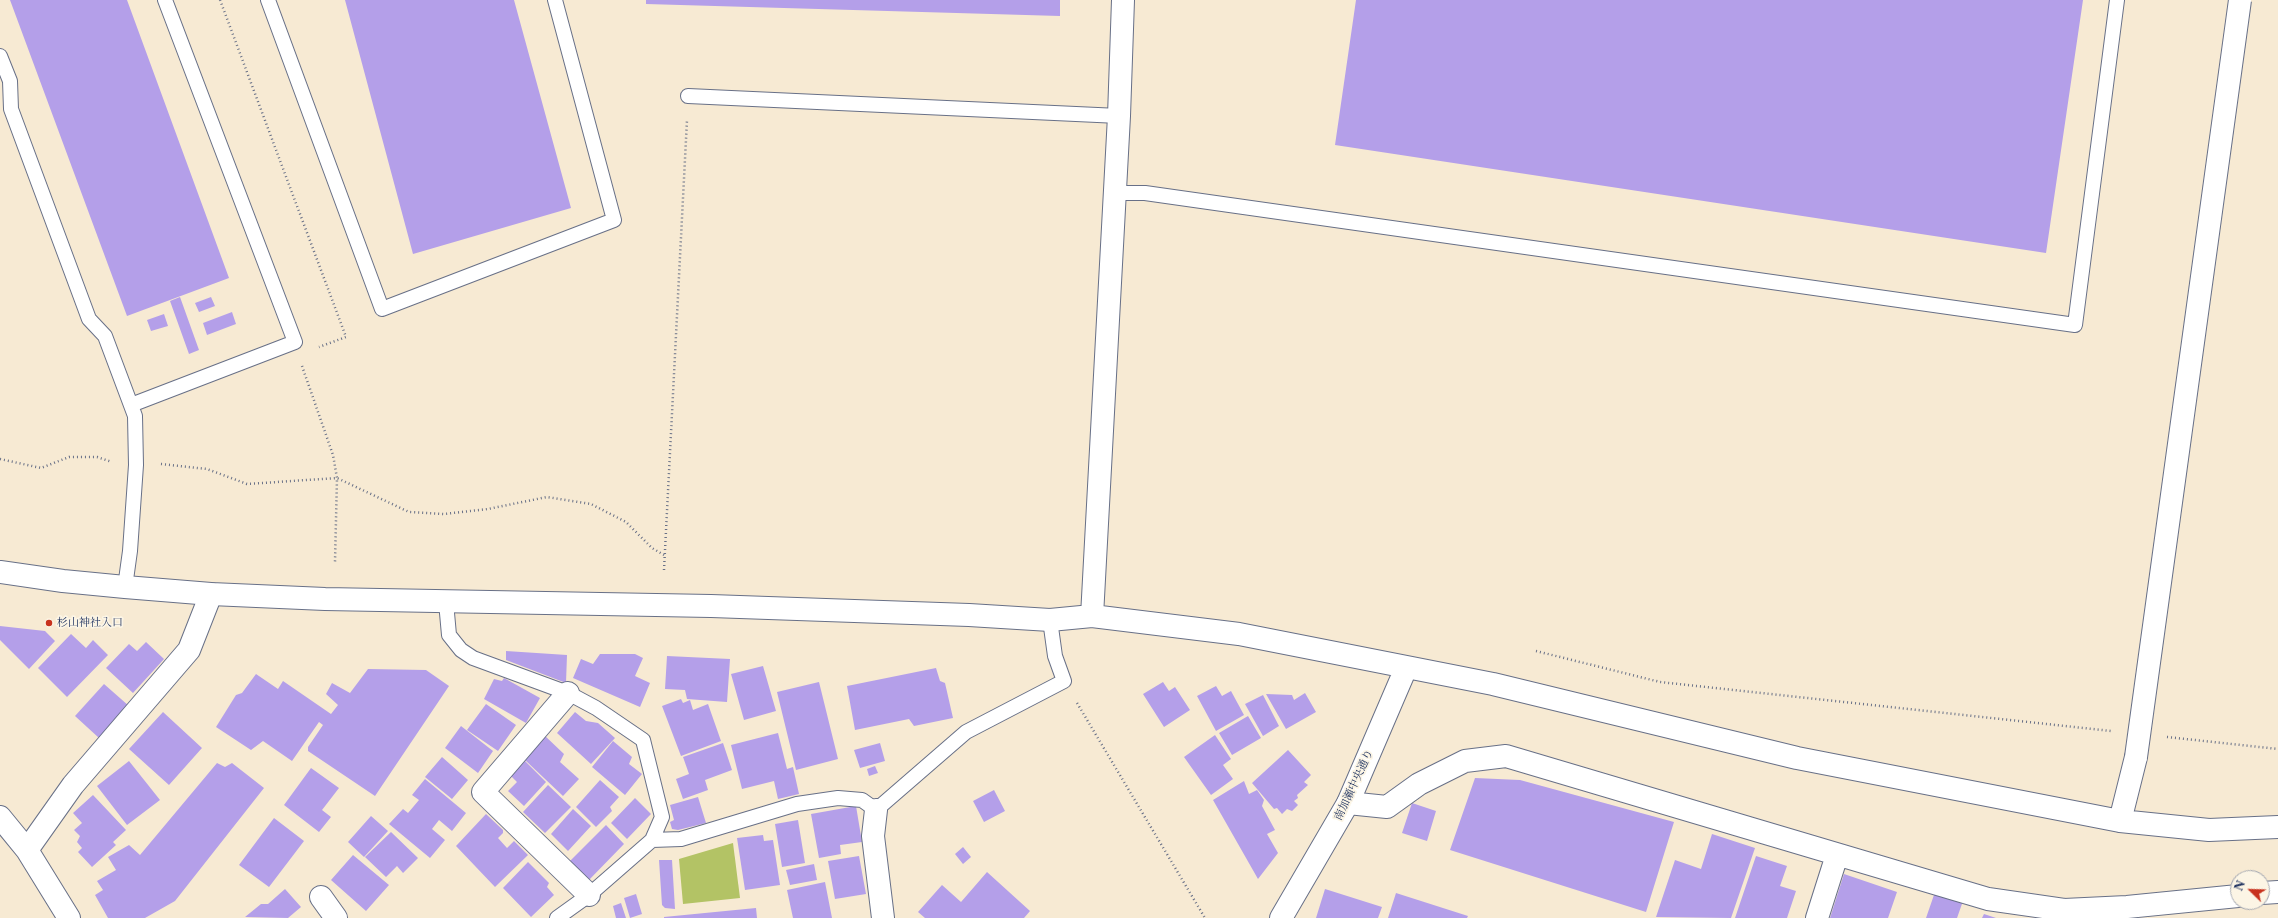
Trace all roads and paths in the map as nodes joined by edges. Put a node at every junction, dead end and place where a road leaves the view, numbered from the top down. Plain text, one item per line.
1 (165, 0) edge
2 (268, 0) edge
3 (555, 0) edge
4 (1123, 0) edge
5 (2117, 0) edge
6 (2240, 0) edge
7 (0, 56) edge
8 (688, 96) joint
9 (1119, 116) junction
10 (1114, 192) junction
11 (131, 405) junction
12 (0, 459) edge
13 (136, 465) junction
14 (664, 556) junction
15 (664, 570) dead end
16 (0, 572) edge
17 (125, 587) junction
18 (211, 594) junction
19 (446, 602) junction
20 (1092, 616) junction
21 (1050, 620) junction
22 (1536, 651) dead end
23 (1406, 668) junction
24 (1064, 681) junction
25 (568, 693) junction
26 (2112, 731) dead end
27 (2159, 736) dead end
28 (2278, 750) edge
29 (1348, 803) junction
30 (876, 810) junction
31 (0, 817) edge
32 (2120, 821) junction
33 (2278, 828) edge
34 (652, 840) junction
35 (27, 850) junction
36 (1837, 855) junction
37 (589, 895) junction
38 (321, 897) dead end
39 (2230, 897) edge
40 (69, 918) edge
41 (336, 918) edge
42 (557, 918) edge
43 (883, 918) edge
44 (1205, 918) edge
45 (1281, 918) edge
46 (1817, 918) edge

1 - 11 lane
2 - 3 lane
4 - 9 street
5 - 10 lane
6 - 32 street, bridge
7 - 11 lane
8 - 9 lane
8 - 14 path
9 - 10 street
10 - 20 street
11 - 13 lane
12 - 13 path
13 - 14 path
13 - 17 lane
14 - 15 path
16 - 17 street
17 - 18 street
18 - 19 street
18 - 35 street
19 - 21 street
19 - 25 lane
20 - 21 street
20 - 23 street
21 - 24 lane
22 - 26 path
23 - 29 street, 南加瀬中央通り
23 - 32 street
24 - 30 lane
24 - 44 path
25 - 34 lane
25 - 37 street
27 - 28 path
29 - 36 street
29 - 45 street, 南加瀬中央通り
30 - 34 lane
30 - 43 street
31 - 35 street
32 - 33 street
34 - 37 lane
35 - 40 street
36 - 39 street
36 - 46 street
37 - 42 lane
38 - 41 street

